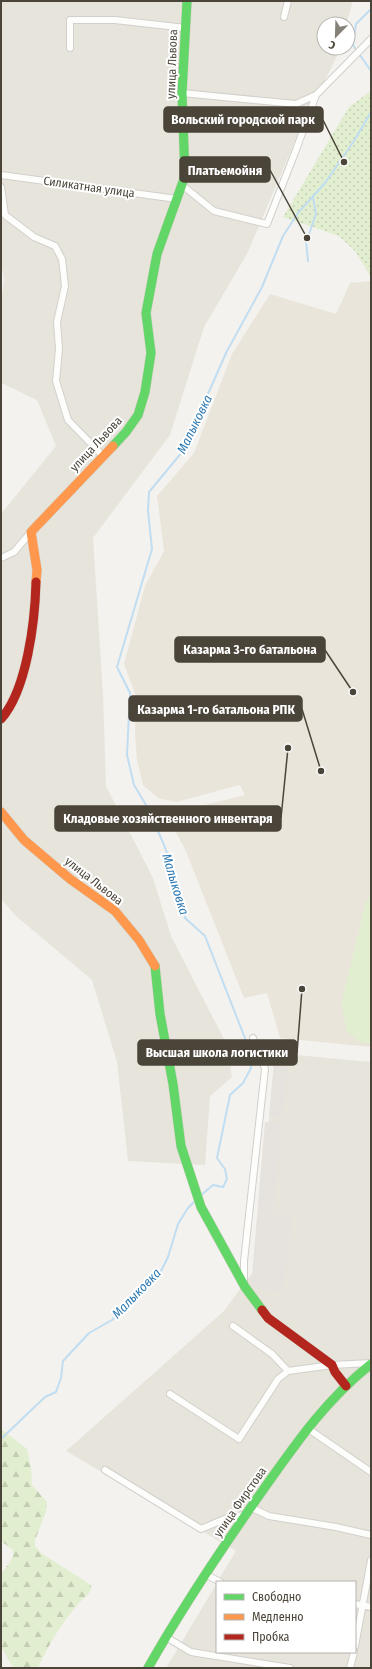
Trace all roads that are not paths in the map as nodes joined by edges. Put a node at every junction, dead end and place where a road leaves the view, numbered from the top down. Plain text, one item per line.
1 (187, 1) edge
2 (288, 1) edge
3 (284, 17) dead end
4 (186, 28) junction
5 (371, 39) edge
6 (70, 48) dead end
7 (182, 93) junction
8 (316, 94) junction
9 (1, 176) edge
10 (182, 185) junction
11 (1, 187) edge
12 (177, 200) junction
13 (102, 456) junction
14 (31, 532) junction
15 (1, 558) edge
16 (1, 719) edge
17 (1, 812) edge
18 (253, 1038) dead end
19 (245, 1287) junction
20 (233, 1326) dead end
21 (371, 1363) edge
22 (332, 1365) junction
23 (288, 1371) junction
24 (346, 1386) junction
25 (170, 1394) dead end
26 (307, 1428) junction
27 (105, 1470) dead end
28 (371, 1472) edge
29 (247, 1511) junction
30 (371, 1535) edge
31 (371, 1560) edge
32 (205, 1574) junction
33 (218, 1581) edge
34 (356, 1604) edge
35 (364, 1606) junction
36 (371, 1607) edge
37 (166, 1637) junction
38 (356, 1642) edge
39 (354, 1653) edge
40 (148, 1668) edge
41 (290, 1668) edge
42 (350, 1668) edge

1 - 4 street, улица Львова
2 - 3 street
4 - 6 street
4 - 7 street, улица Львова
5 - 8 street
7 - 8 street
7 - 10 street, улица Львова
8 - 10 street
9 - 12 street, Силикатная улица
10 - 12 street, улица Львова
11 - 13 street
12 - 13 street, улица Львова
13 - 14 street, улица Львова
14 - 15 street
14 - 16 street
17 - 19 street, улица Львова
18 - 19 street
19 - 22 street, улица Львова
20 - 23 street
21 - 22 street
21 - 24 street, улица Фирстова
22 - 23 street
22 - 24 street
23 - 25 street
24 - 26 street, улица Фирстова
26 - 28 street
26 - 29 street, улица Фирстова
27 - 29 street
29 - 30 street
29 - 32 street, улица Фирстова
31 - 35 street
32 - 33 street
32 - 37 street, улица Фирстова
34 - 35 street
35 - 36 street
35 - 38 street
37 - 40 street, улица Фирстова
37 - 41 street
39 - 42 street

